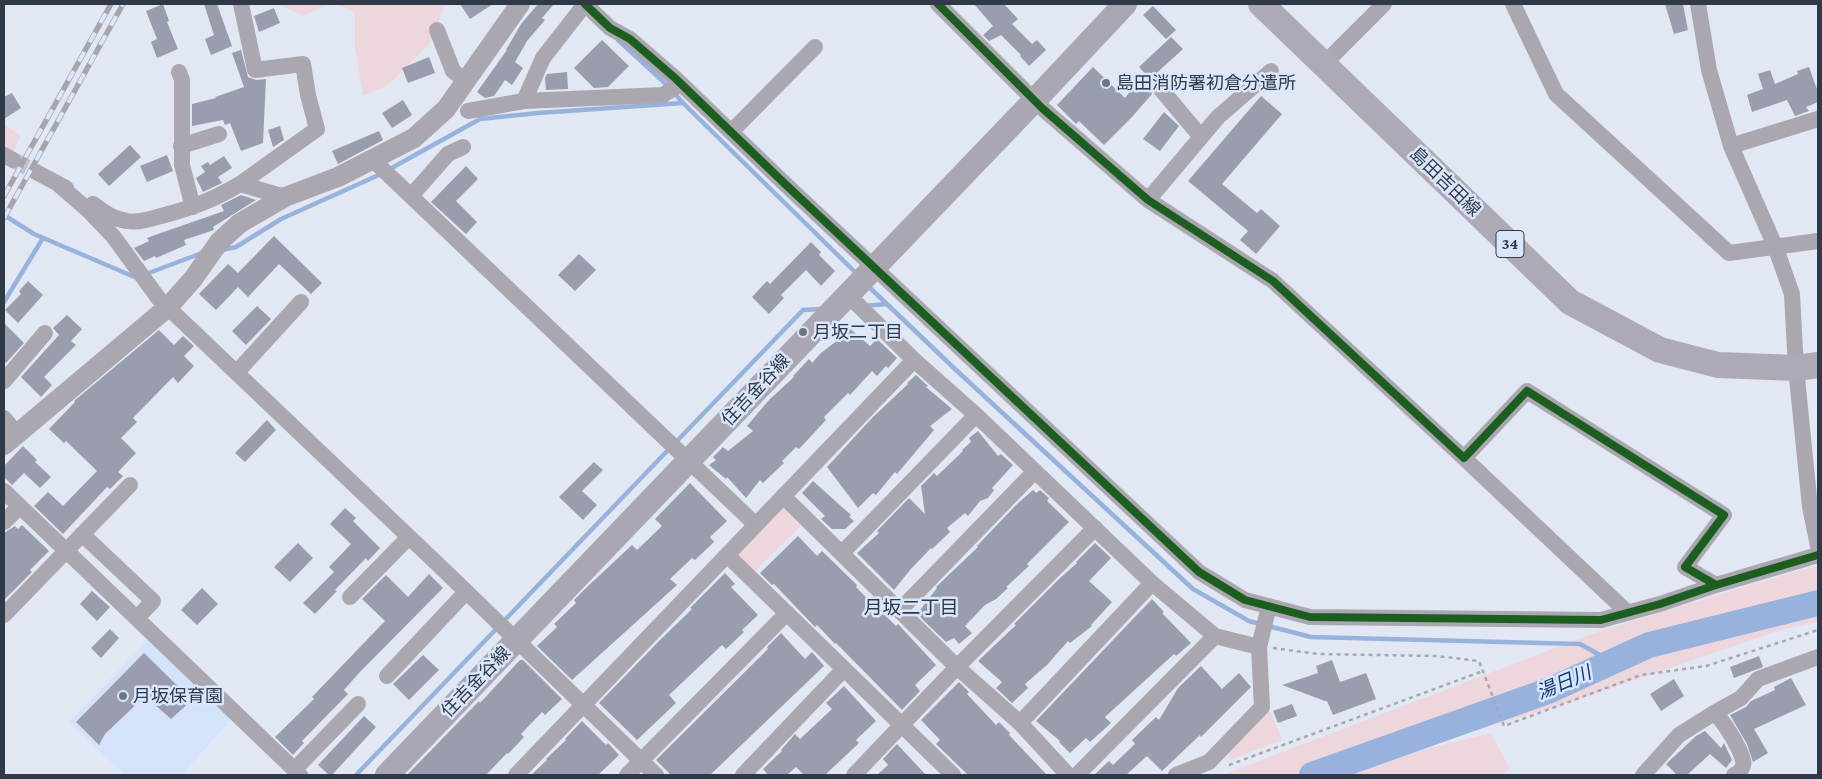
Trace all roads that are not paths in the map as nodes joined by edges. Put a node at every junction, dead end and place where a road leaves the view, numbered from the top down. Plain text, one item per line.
1 (241, 4) edge
2 (520, 4) edge
3 (938, 4) edge
4 (1125, 4) edge
5 (1262, 4) edge
6 (1384, 4) edge
7 (1513, 4) edge
8 (1698, 4) edge
9 (582, 7) edge
10 (438, 30) dead end
11 (815, 47) dead end
12 (1324, 64) junction
13 (1272, 71) dead end
14 (179, 72) dead end
15 (466, 81) junction
16 (680, 84) junction
17 (1160, 88) dead end
18 (524, 101) junction
19 (1034, 101) junction
20 (468, 112) dead end
21 (1818, 119) edge
22 (731, 132) junction
23 (219, 134) dead end
24 (1201, 137) junction
25 (182, 146) junction
26 (1731, 146) junction
27 (463, 147) dead end
28 (376, 162) junction
29 (36, 172) tunnel mouth
30 (58, 184) junction
31 (240, 184) junction
32 (411, 196) junction
33 (285, 197) junction
34 (1148, 200) junction
35 (193, 207) junction
36 (1818, 241) edge
37 (1775, 246) junction
38 (859, 289) junction
39 (301, 302) dead end
40 (168, 307) junction
41 (45, 333) dead end
42 (914, 360) junction
43 (1807, 366) edge
44 (237, 372) junction
45 (4, 380) edge
46 (976, 415) junction
47 (4, 418) edge
48 (10, 440) edge
49 (685, 456) junction
50 (1464, 458) junction
51 (1035, 471) junction
52 (130, 485) dead end
53 (4, 491) edge
54 (783, 496) junction
55 (1814, 506) edge
56 (19, 507) junction
57 (4, 522) edge
58 (756, 525) junction
59 (1095, 528) junction
60 (82, 534) junction
61 (409, 537) junction
62 (1818, 546) edge
63 (66, 550) junction
64 (842, 554) junction
65 (727, 555) junction
66 (1818, 555) edge
67 (1152, 583) junction
68 (1716, 585) junction
69 (466, 592) junction
70 (350, 597) dead end
71 (1269, 606) junction
72 (900, 610) junction
73 (1628, 613) junction
74 (787, 614) junction
75 (4, 615) edge
76 (137, 618) junction
77 (511, 636) junction
78 (1215, 636) junction
79 (1259, 647) junction
80 (1818, 657) edge
81 (957, 667) junction
82 (844, 669) junction
83 (387, 676) dead end
84 (358, 704) dead end
85 (583, 704) junction
86 (1714, 713) junction
87 (1020, 723) junction
88 (903, 725) junction
89 (641, 761) junction
90 (297, 773) edge
91 (1725, 774) edge
92 (387, 775) edge
93 (516, 775) edge
94 (627, 775) edge
95 (656, 775) edge
96 (742, 775) edge
97 (854, 775) edge
98 (953, 775) edge
99 (1068, 775) edge
100 (1077, 775) edge
101 (1176, 775) edge
102 (1643, 775) edge

1 - 31 street
2 - 15 street
3 - 19 street
4 - 19 main road, 住吉金谷線
5 - 12 main road, 島田吉田線 / 34
6 - 12 street
7 - 37 street
8 - 26 street
9 - 16 street
9 - 18 street
10 - 15 street
11 - 22 street
12 - 43 main road, 島田吉田線 / 34
13 - 24 street
14 - 25 street
15 - 28 street
16 - 18 street
16 - 22 street
17 - 24 street
18 - 20 street
19 - 34 street
19 - 38 main road, 住吉金谷線
21 - 26 street
22 - 38 street
23 - 25 street
24 - 34 street
25 - 35 street
26 - 37 street
27 - 32 street
28 - 32 street
28 - 33 street
29 - 30 street
30 - 35 street
30 - 40 street
31 - 33 street
31 - 35 street
32 - 49 street
33 - 40 street
34 - 50 street
36 - 37 street
37 - 43 street
38 - 42 street
38 - 49 main road, 住吉金谷線
38 - 71 street
39 - 44 street
40 - 44 street
40 - 48 street
41 - 45 street
42 - 46 street
42 - 54 street
43 - 55 street
44 - 61 street
46 - 51 street
46 - 64 street
47 - 48 street
49 - 58 street
49 - 77 main road, 住吉金谷線
50 - 68 street
50 - 73 street
51 - 59 street
51 - 72 street
52 - 60 street
53 - 56 street
54 - 58 street
54 - 64 street
55 - 62 street
56 - 57 street
56 - 63 street
58 - 65 street
59 - 67 street
59 - 81 street
60 - 63 street
60 - 76 street
61 - 69 street
61 - 70 street
63 - 75 street
63 - 76 street
64 - 72 street
65 - 74 street
65 - 85 street
66 - 68 street
67 - 78 street
67 - 87 street
68 - 73 street
69 - 77 street
69 - 83 street
71 - 73 street
71 - 79 street
72 - 81 street
74 - 82 street
74 - 89 street
76 - 90 street
77 - 85 street
77 - 92 main road, 住吉金谷線
78 - 79 street
78 - 100 street
79 - 101 street
80 - 86 street
81 - 87 street
81 - 88 street
82 - 88 street
82 - 96 street
84 - 90 street
85 - 89 street
85 - 93 street
86 - 91 street
86 - 102 street
87 - 99 street
88 - 97 street
88 - 98 street
89 - 94 street
89 - 95 street

